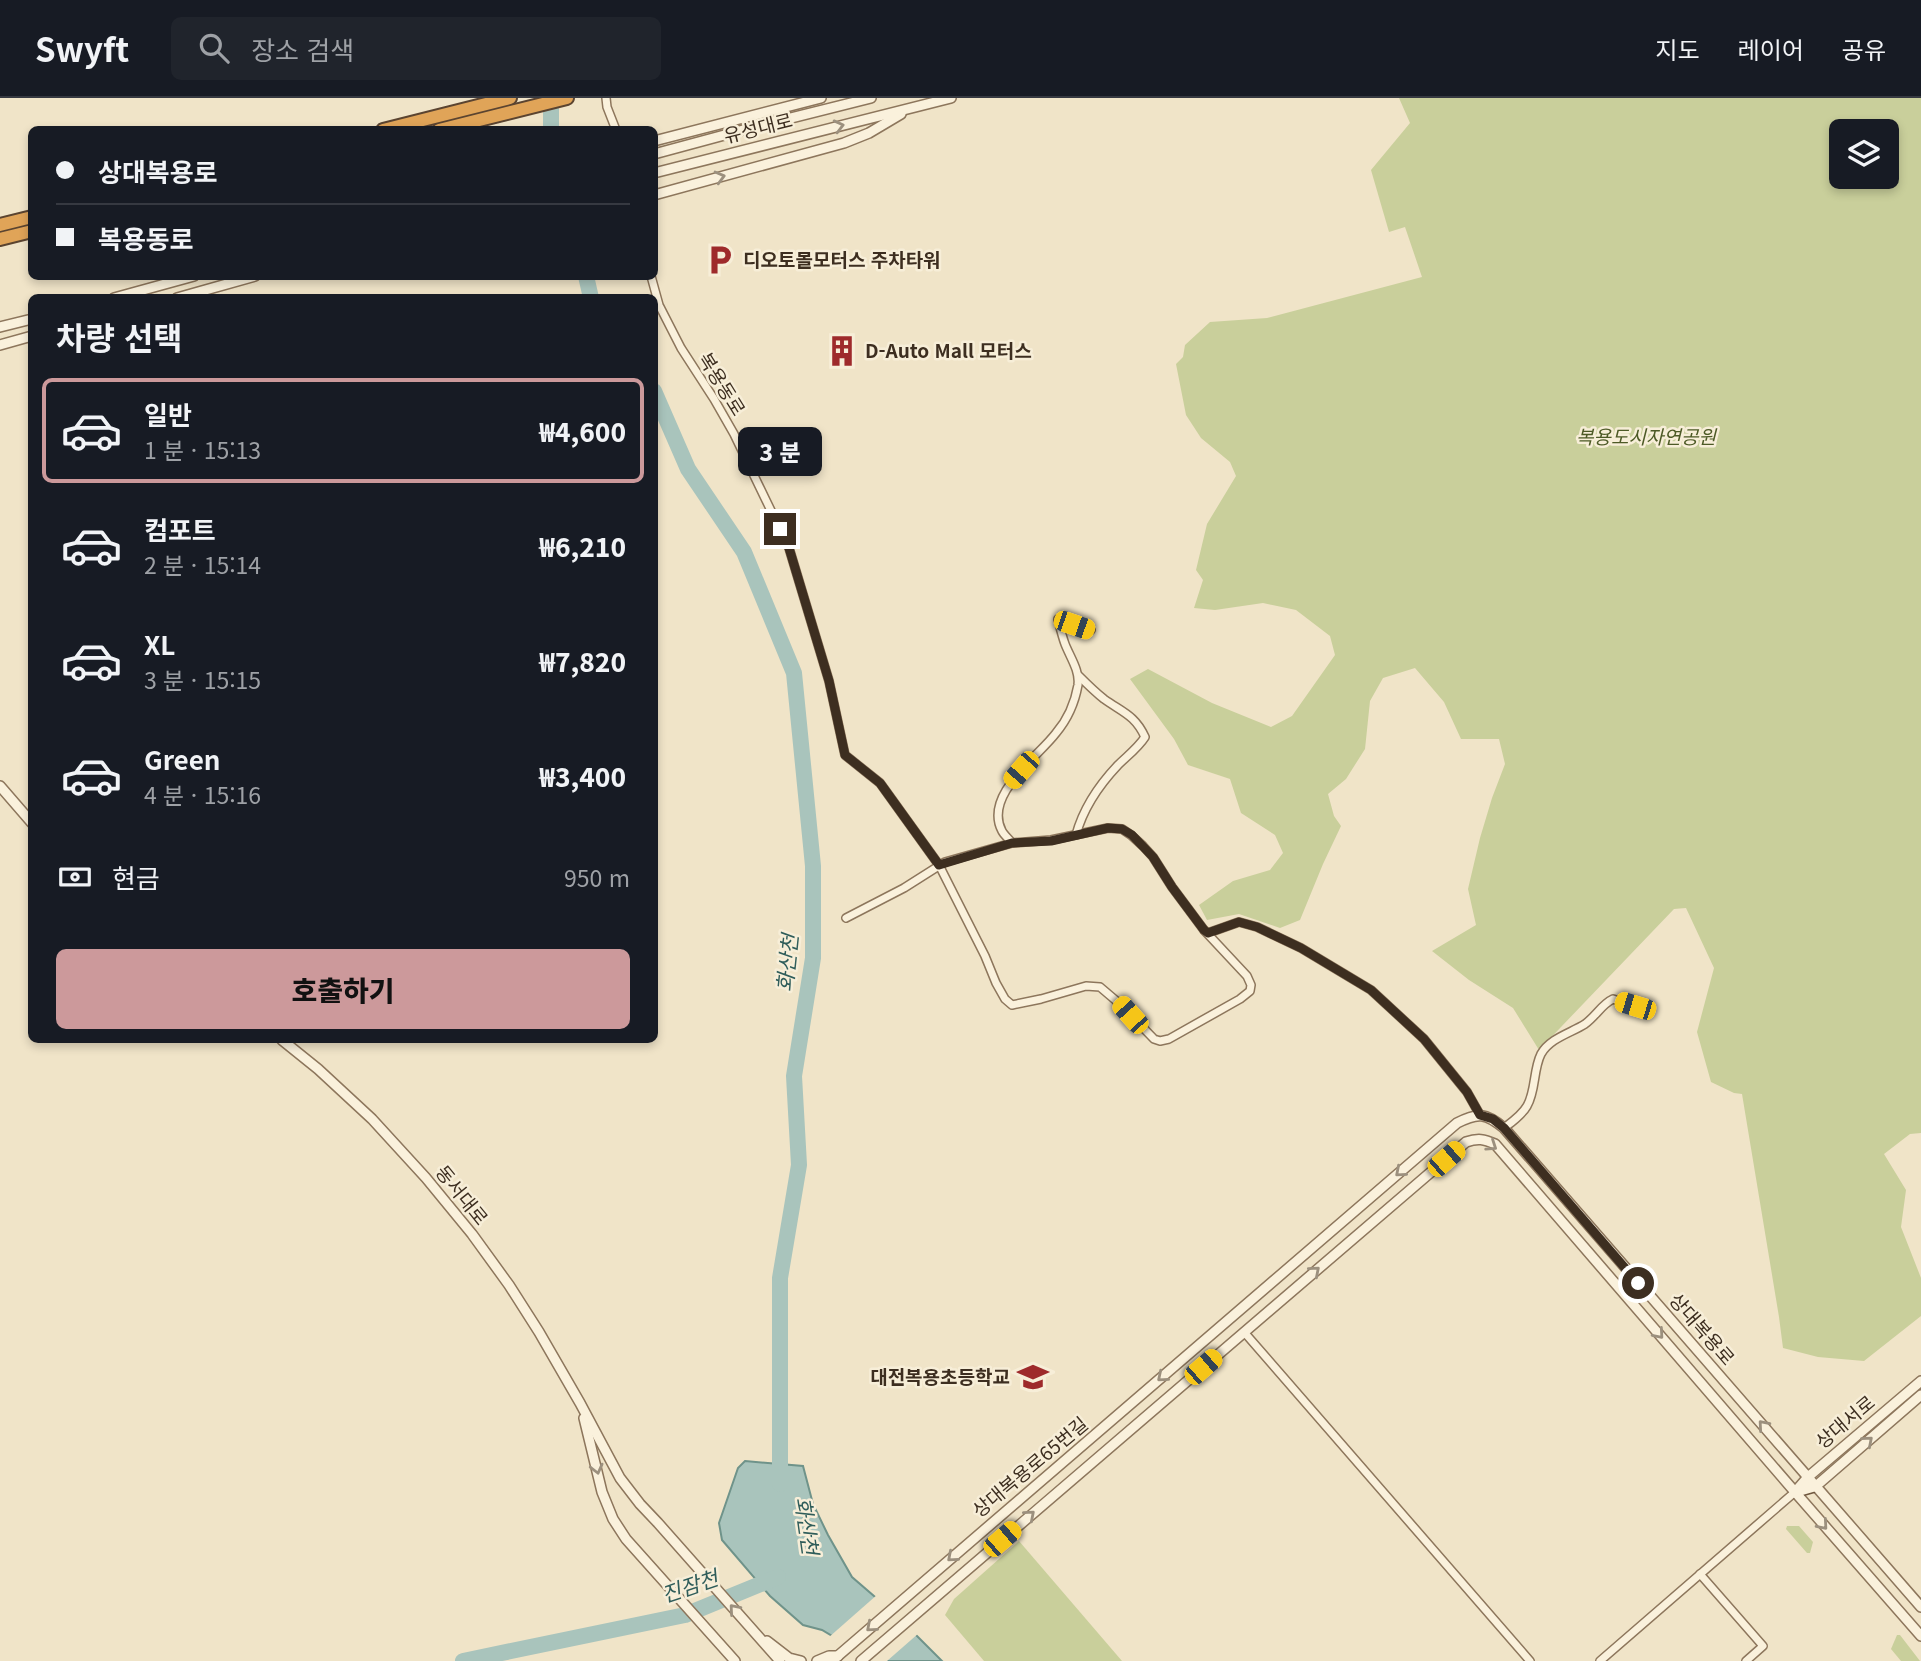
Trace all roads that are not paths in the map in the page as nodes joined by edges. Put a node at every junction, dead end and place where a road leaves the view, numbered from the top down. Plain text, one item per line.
1 (509, 98) edge
2 (567, 98) edge
3 (606, 98) edge
4 (821, 98) edge
5 (870, 98) edge
6 (951, 98) edge
7 (909, 109) junction
8 (398, 126) edge
9 (454, 126) edge
10 (614, 126) edge
11 (658, 140) edge
12 (658, 153) edge
13 (658, 172) edge
14 (658, 194) edge
15 (28, 218) edge
16 (0, 225) edge
17 (28, 232) edge
18 (0, 239) edge
19 (179, 280) edge
20 (241, 280) edge
21 (129, 294) edge
22 (191, 294) edge
23 (658, 301) edge
24 (28, 320) edge
25 (0, 327) edge
26 (28, 337) edge
27 (0, 345) edge
28 (1091, 630) dead end
29 (1079, 676) junction
30 (0, 786) edge
31 (28, 818) edge
32 (1076, 835) junction
33 (1012, 843) junction
34 (939, 865) junction
35 (846, 918) dead end
36 (1204, 930) junction
37 (1635, 1006) dead end
38 (286, 1043) edge
39 (1480, 1115) junction
40 (1504, 1128) junction
41 (1263, 1315) joint
42 (1244, 1332) junction
43 (1921, 1381) edge
44 (1921, 1395) edge
45 (580, 1403) junction
46 (1808, 1477) junction
47 (1816, 1486) junction
48 (1795, 1492) junction
49 (1700, 1574) junction
50 (1921, 1607) edge
51 (756, 1634) junction
52 (1921, 1636) edge
53 (835, 1658) edge
54 (779, 1660) edge
55 (735, 1661) edge
56 (801, 1661) edge
57 (817, 1661) edge
58 (861, 1661) edge
59 (1530, 1661) edge
60 (1600, 1661) edge
61 (1746, 1661) edge

1 - 8 highway
2 - 9 highway
3 - 10 street
4 - 11 street
5 - 12 street, 유성대로
6 - 7 street, 유성대로
13 -> 7 street, 유성대로
14 -> 7 street
15 - 16 highway
17 - 18 highway
19 - 21 street
20 - 22 street
23 - 34 street, 복용동로
24 - 25 street
26 - 27 street
28 - 29 street
29 - 32 street
29 - 33 street
30 - 31 street
32 - 33 street
32 - 36 street
33 - 34 street
34 - 35 street
34 - 36 street, 복용동로
36 - 39 street
37 - 40 street
38 - 45 street, 동서대로
39 - 40 street, 상대복용로
39 -> 53 street, 상대복용로65번길
46 -> 40 street, 상대복용로
41 - 42 street, 상대복용로65번길
41 -> 48 street, 상대복용로
58 -> 42 street, 상대복용로65번길
42 - 59 street
43 - 46 street, 상대서로
47 -> 44 street, 상대서로
51 -> 45 street, 동서대로
45 -> 55 street, 동서대로
46 - 47 street, 상대복용로
46 - 48 street, 상대서로
47 - 48 main road
47 - 50 street, 상대복용로
48 - 49 street
48 -> 52 street, 상대복용로
49 - 60 street
49 - 61 street
51 - 54 street, 동서대로
51 - 56 street
53 - 57 street

